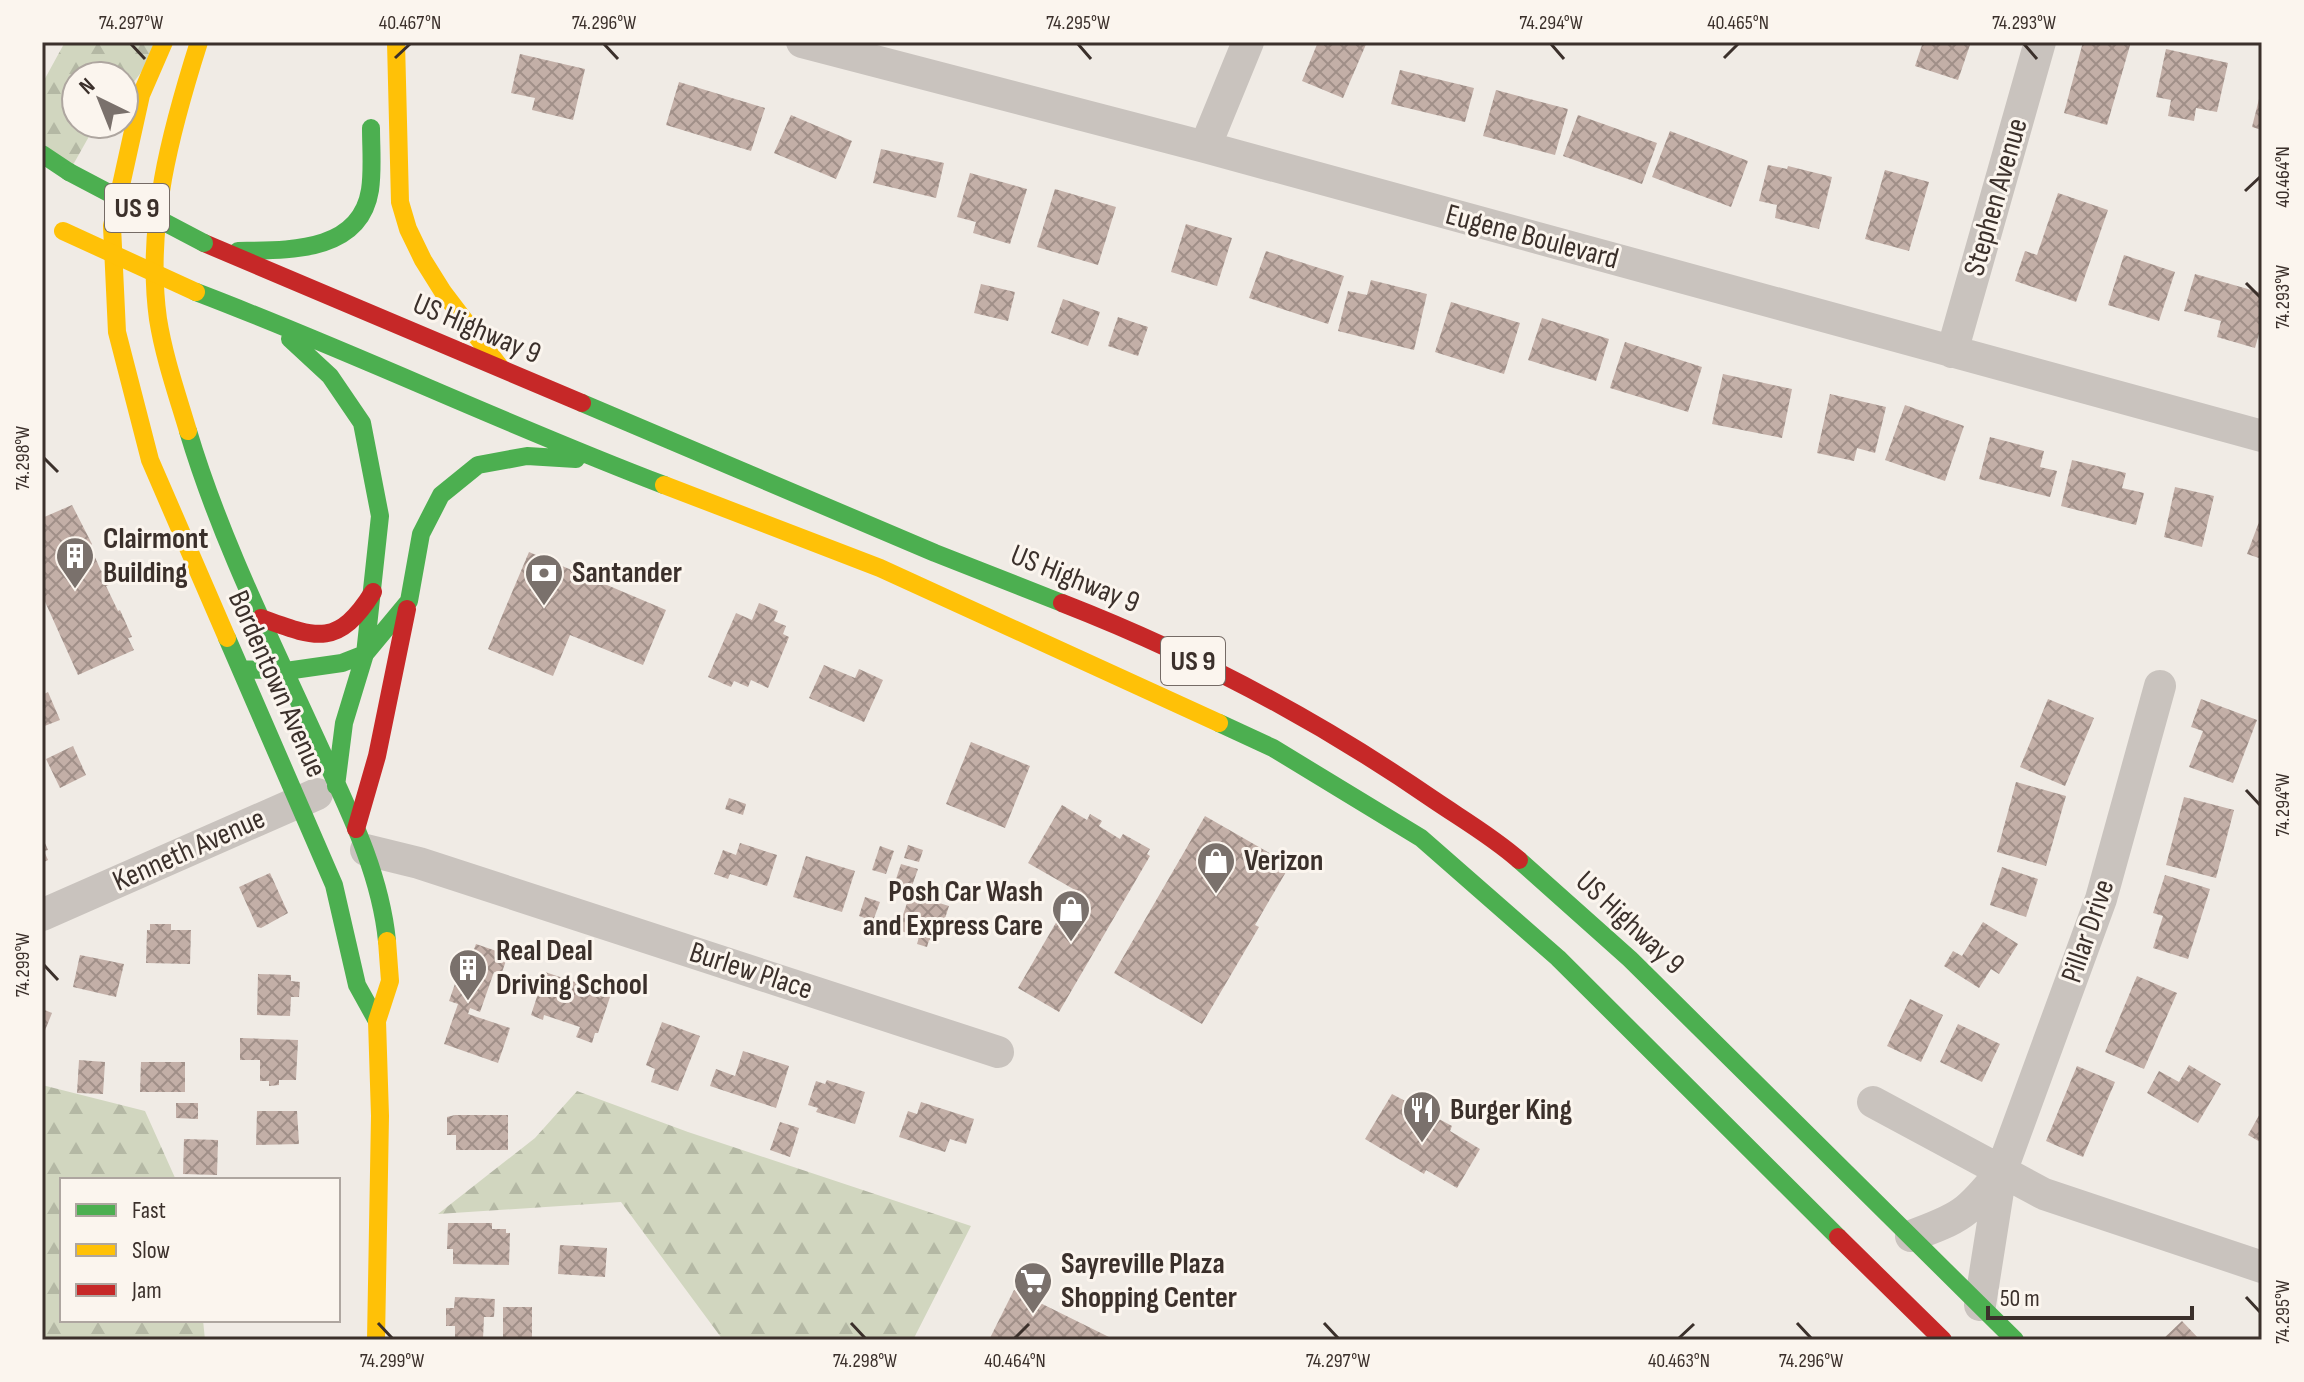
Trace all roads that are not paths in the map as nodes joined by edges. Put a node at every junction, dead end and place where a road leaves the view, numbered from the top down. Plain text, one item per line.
1 (164, 42) edge
2 (199, 42) edge
3 (396, 42) edge
4 (802, 42) edge
5 (1248, 42) edge
6 (2040, 42) edge
7 (371, 115) dead end
8 (1205, 147) junction
9 (42, 154) edge
10 (42, 219) edge
11 (225, 252) junction
12 (267, 319) junction
13 (1952, 352) junction
14 (501, 369) junction
15 (2262, 436) edge
16 (600, 461) junction
17 (373, 592) junction
18 (409, 601) junction
19 (261, 618) junction
20 (365, 654) junction
21 (241, 669) junction
22 (286, 671) junction
23 (2160, 686) dead end
24 (336, 786) junction
25 (298, 803) junction
26 (361, 839) junction
27 (42, 915) edge
28 (377, 1021) junction
29 (998, 1052) dead end
30 (1873, 1102) dead end
31 (2001, 1172) junction
32 (1911, 1236) junction
33 (2262, 1267) edge
34 (1980, 1305) junction
35 (376, 1340) edge
36 (1943, 1340) edge
37 (2015, 1340) edge

1 - 21 main road, Bordentown Avenue
2 - 19 main road, Bordentown Avenue
3 - 14 main road
4 - 8 street, Eugene Boulevard
5 - 8 street
6 - 13 street, Stephen Avenue
7 - 11 main road
8 - 13 street, Eugene Boulevard
9 - 11 main road, US Highway 9 / US 9, bridge
10 - 12 main road, US 9, bridge
11 - 14 main road, US Highway 9 / US 9
12 - 16 main road, US 9
12 - 17 main road
13 - 15 street, Eugene Boulevard
14 - 32 main road, US Highway 9 / US 9
16 - 18 main road
16 - 36 main road, US 9
17 - 19 main road
17 - 20 main road
18 - 20 main road
18 - 26 main road
19 - 22 main road, Bordentown Avenue
20 - 22 main road
20 - 24 main road
21 - 22 main road
21 - 25 main road, Bordentown Avenue
22 - 24 main road, Bordentown Avenue
23 - 31 street, Pillar Drive
24 - 25 street, Kenneth Avenue
24 - 26 main road, Bordentown Avenue
25 - 27 street, Kenneth Avenue
25 - 28 main road, Bordentown Avenue
26 - 28 main road, Bordentown Avenue
26 - 29 street, Burlew Place
28 - 35 main road, Bordentown Avenue
30 - 31 street
31 - 32 street, Pillar Drive
31 - 33 street
31 - 34 street, Pillar Drive
32 - 34 main road, US Highway 9 / US 9
34 - 37 main road, US Highway 9 / US 9

